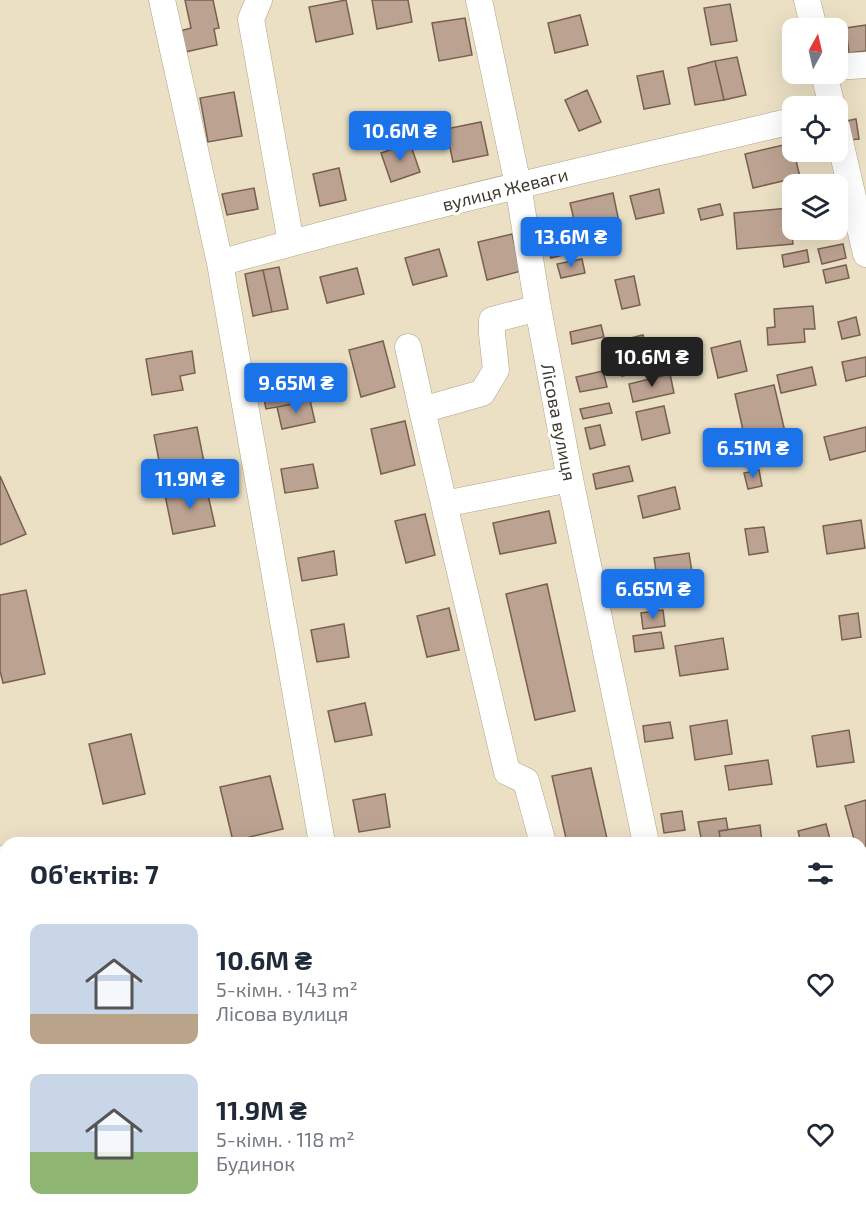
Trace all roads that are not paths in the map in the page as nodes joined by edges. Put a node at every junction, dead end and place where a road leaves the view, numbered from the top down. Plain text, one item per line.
1 (162, 0) edge
2 (259, 0) edge
3 (479, 0) edge
4 (807, 0) edge
5 (812, 18) edge
6 (866, 65) edge
7 (848, 67) edge
8 (782, 123) edge
9 (845, 162) edge
10 (518, 185) junction
11 (291, 243) junction
12 (866, 254) edge
13 (220, 263) junction
14 (537, 308) junction
15 (408, 347) dead end
16 (422, 410) junction
17 (570, 479) junction
18 (444, 504) junction
19 (321, 837) edge
20 (541, 837) edge
21 (645, 837) edge

1 - 13 street
2 - 11 street
3 - 10 street, Лісова вулиця
4 - 5 street
6 - 7 street
8 - 10 street, вулиця Жеваги
9 - 12 street
10 - 11 street, вулиця Жеваги
10 - 14 street, Лісова вулиця
11 - 13 street, вулиця Жеваги
13 - 19 street
14 - 16 street
14 - 17 street, Лісова вулиця
15 - 16 street
16 - 18 street
17 - 18 street
17 - 21 street, Лісова вулиця
18 - 20 street

